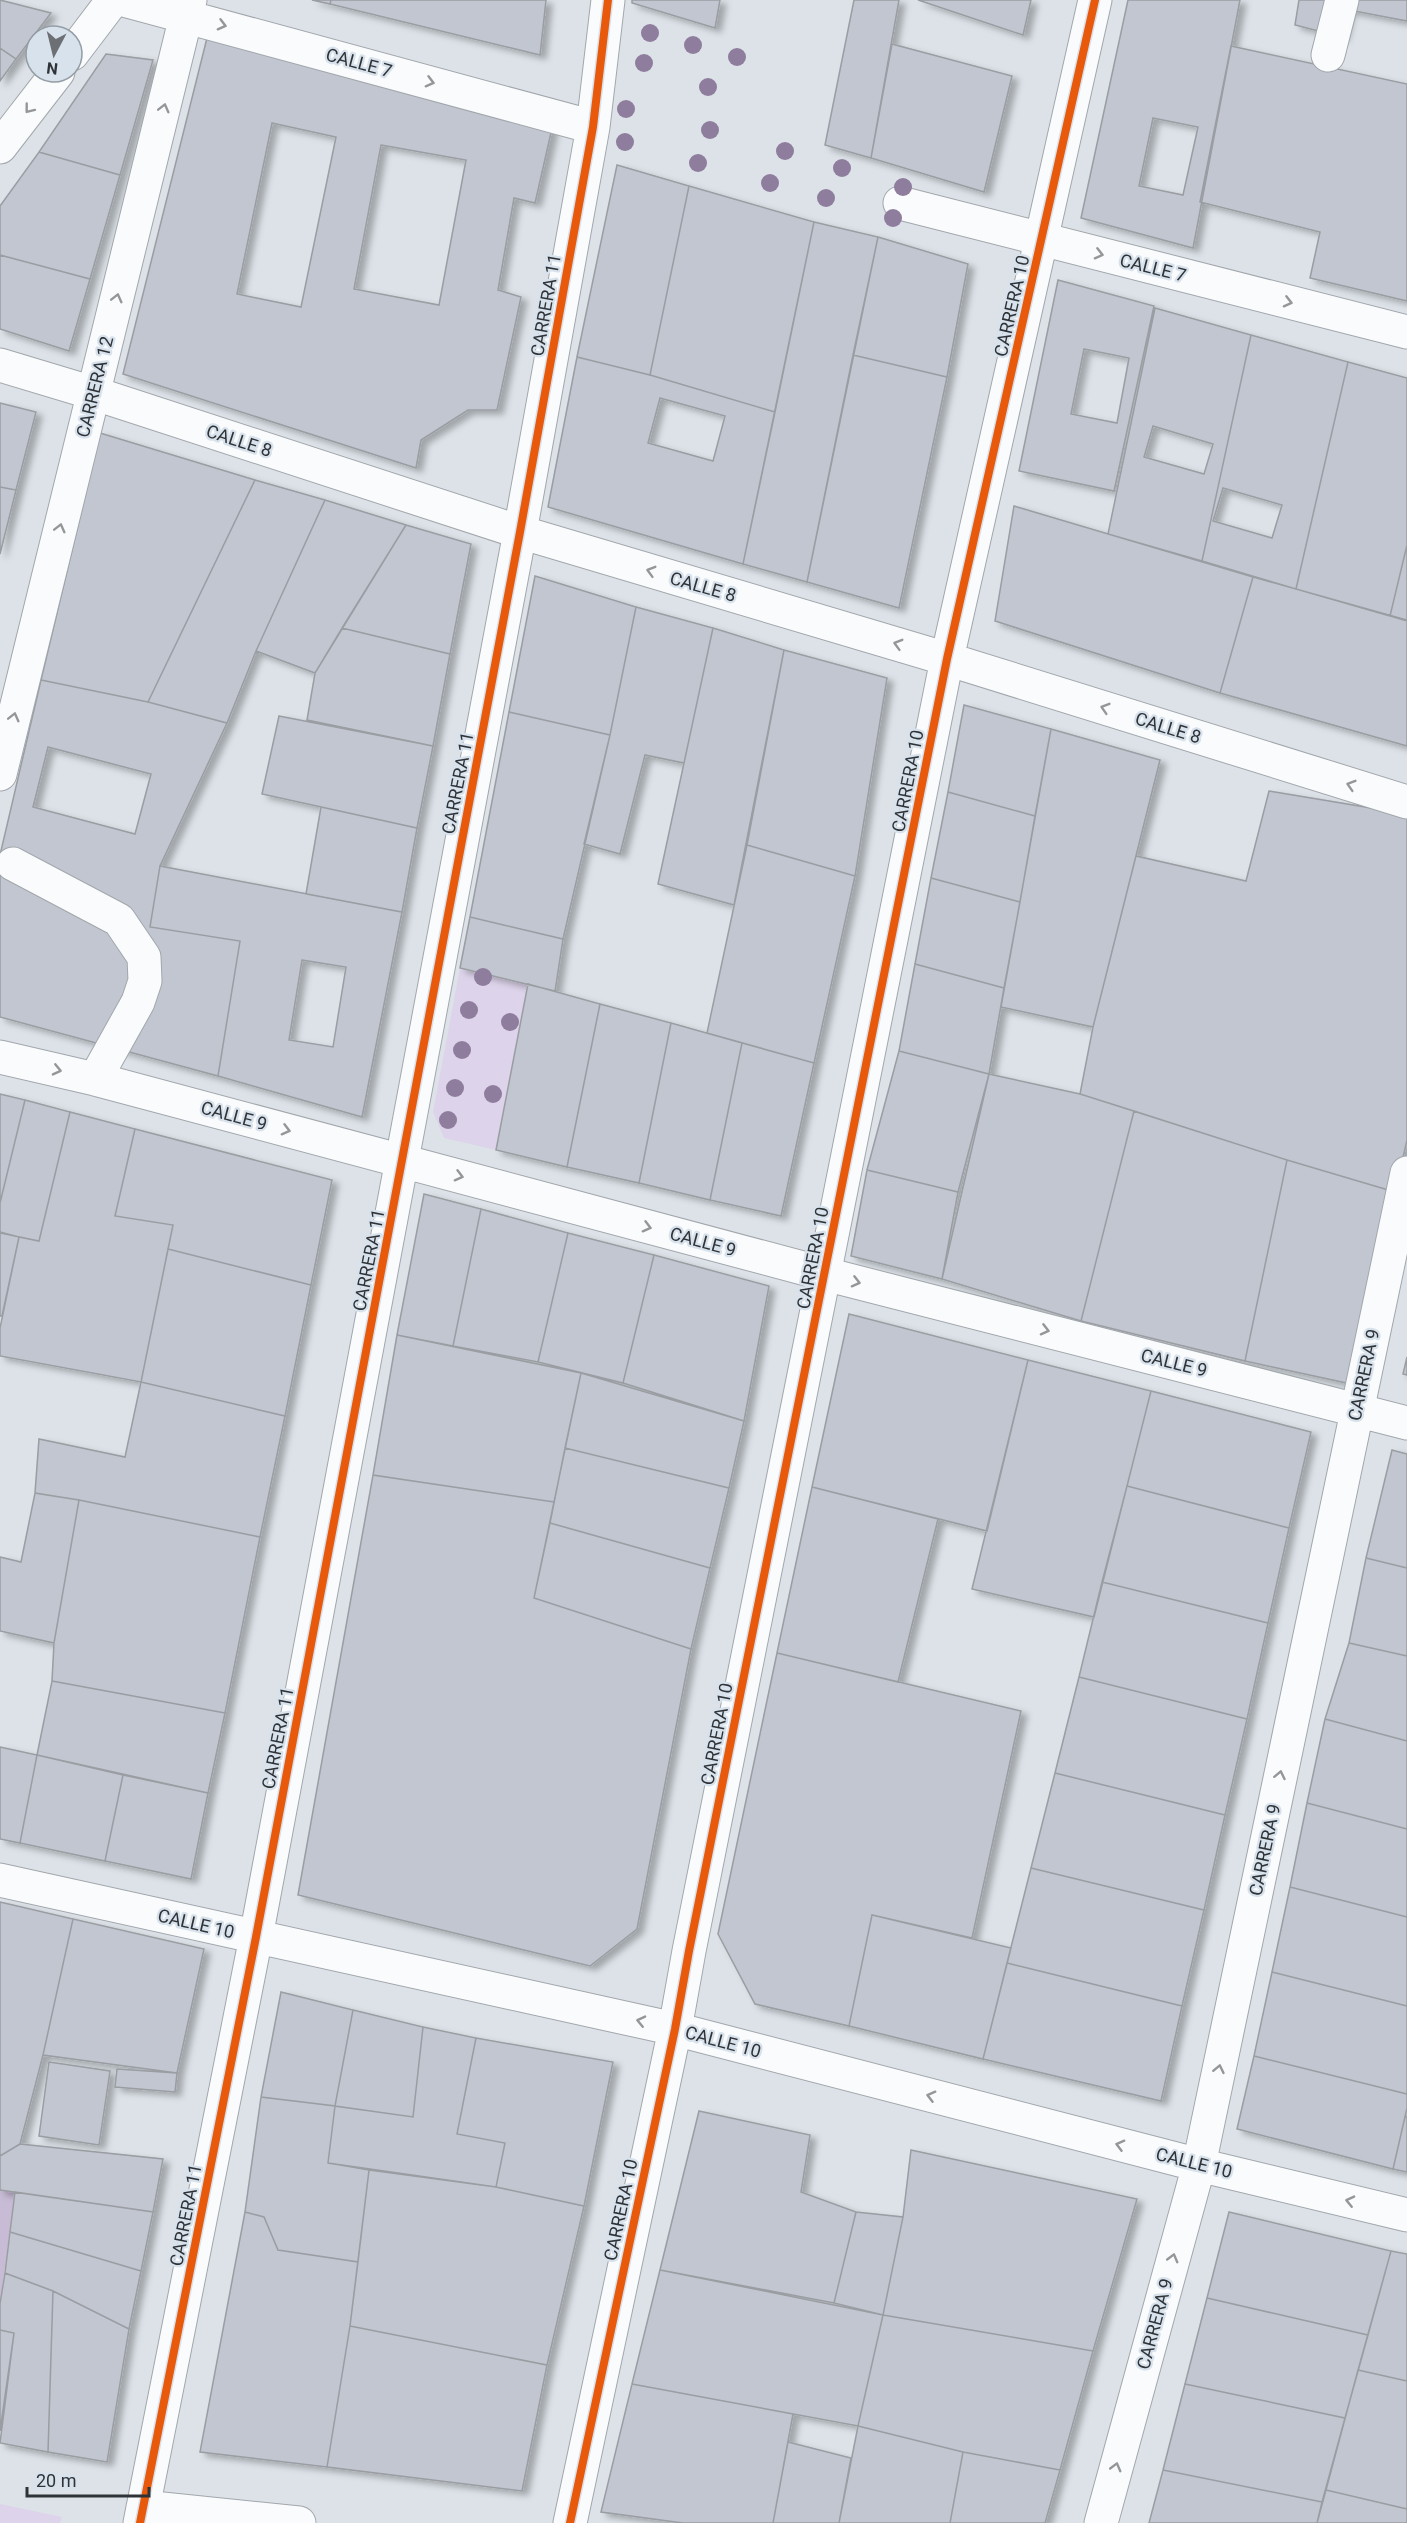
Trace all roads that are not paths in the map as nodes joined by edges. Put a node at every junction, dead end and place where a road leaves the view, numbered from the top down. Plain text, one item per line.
1 (113, 0) edge
2 (124, 0) edge
3 (608, 0) edge
4 (1095, 0) edge
5 (1341, 0) edge
6 (189, 8) edge
7 (84, 38) edge
8 (1328, 55) dead end
9 (49, 84) edge
10 (593, 127) junction
11 (0, 147) edge
12 (900, 203) dead end
13 (1042, 240) junction
14 (1407, 332) edge
15 (0, 365) edge
16 (93, 393) junction
17 (520, 532) junction
18 (947, 659) junction
19 (0, 774) edge
20 (1407, 802) edge
21 (13, 864) dead end
22 (0, 1057) edge
23 (94, 1079) junction
24 (402, 1161) junction
25 (1407, 1173) edge
26 (825, 1274) junction
27 (1357, 1409) junction
28 (1407, 1423) edge
29 (0, 1880) edge
30 (256, 1937) junction
31 (675, 2029) junction
32 (1198, 2165) junction
33 (1407, 2215) edge
34 (142, 2515) edge
35 (299, 2523) edge
36 (570, 2523) edge
37 (1101, 2523) edge

1 - 7 street
2 - 6 street, CALLE 7
3 - 10 street, CARRERA 11
4 - 13 street, CARRERA 10
5 - 8 street
6 -> 10 street, CALLE 7
16 -> 6 street, CARRERA 12
9 -> 11 street
10 - 17 street, CARRERA 11
12 - 13 street, CALLE 7
13 -> 14 street, CALLE 7
13 - 18 street, CARRERA 10
15 - 16 street, CALLE 8
16 - 17 street, CALLE 8
19 -> 16 street, CARRERA 12
18 -> 17 street, CALLE 8
17 - 24 street, CARRERA 11
20 -> 18 street, CALLE 8
18 - 26 street, CARRERA 10
21 - 23 street
22 -> 23 street, CALLE 9
23 -> 24 street, CALLE 9
24 -> 26 street, CALLE 9
24 - 30 street, CARRERA 11
25 - 27 street, CARRERA 9
26 -> 27 street, CALLE 9
26 - 31 street, CARRERA 10
27 - 28 street, CALLE 9
32 -> 27 street, CARRERA 9
29 - 30 street, CALLE 10
31 -> 30 street, CALLE 10
30 - 34 street, CARRERA 11
32 -> 31 street, CALLE 10
31 - 36 street, CARRERA 10
33 -> 32 street, CALLE 10
37 -> 32 street, CARRERA 9
34 - 35 street

